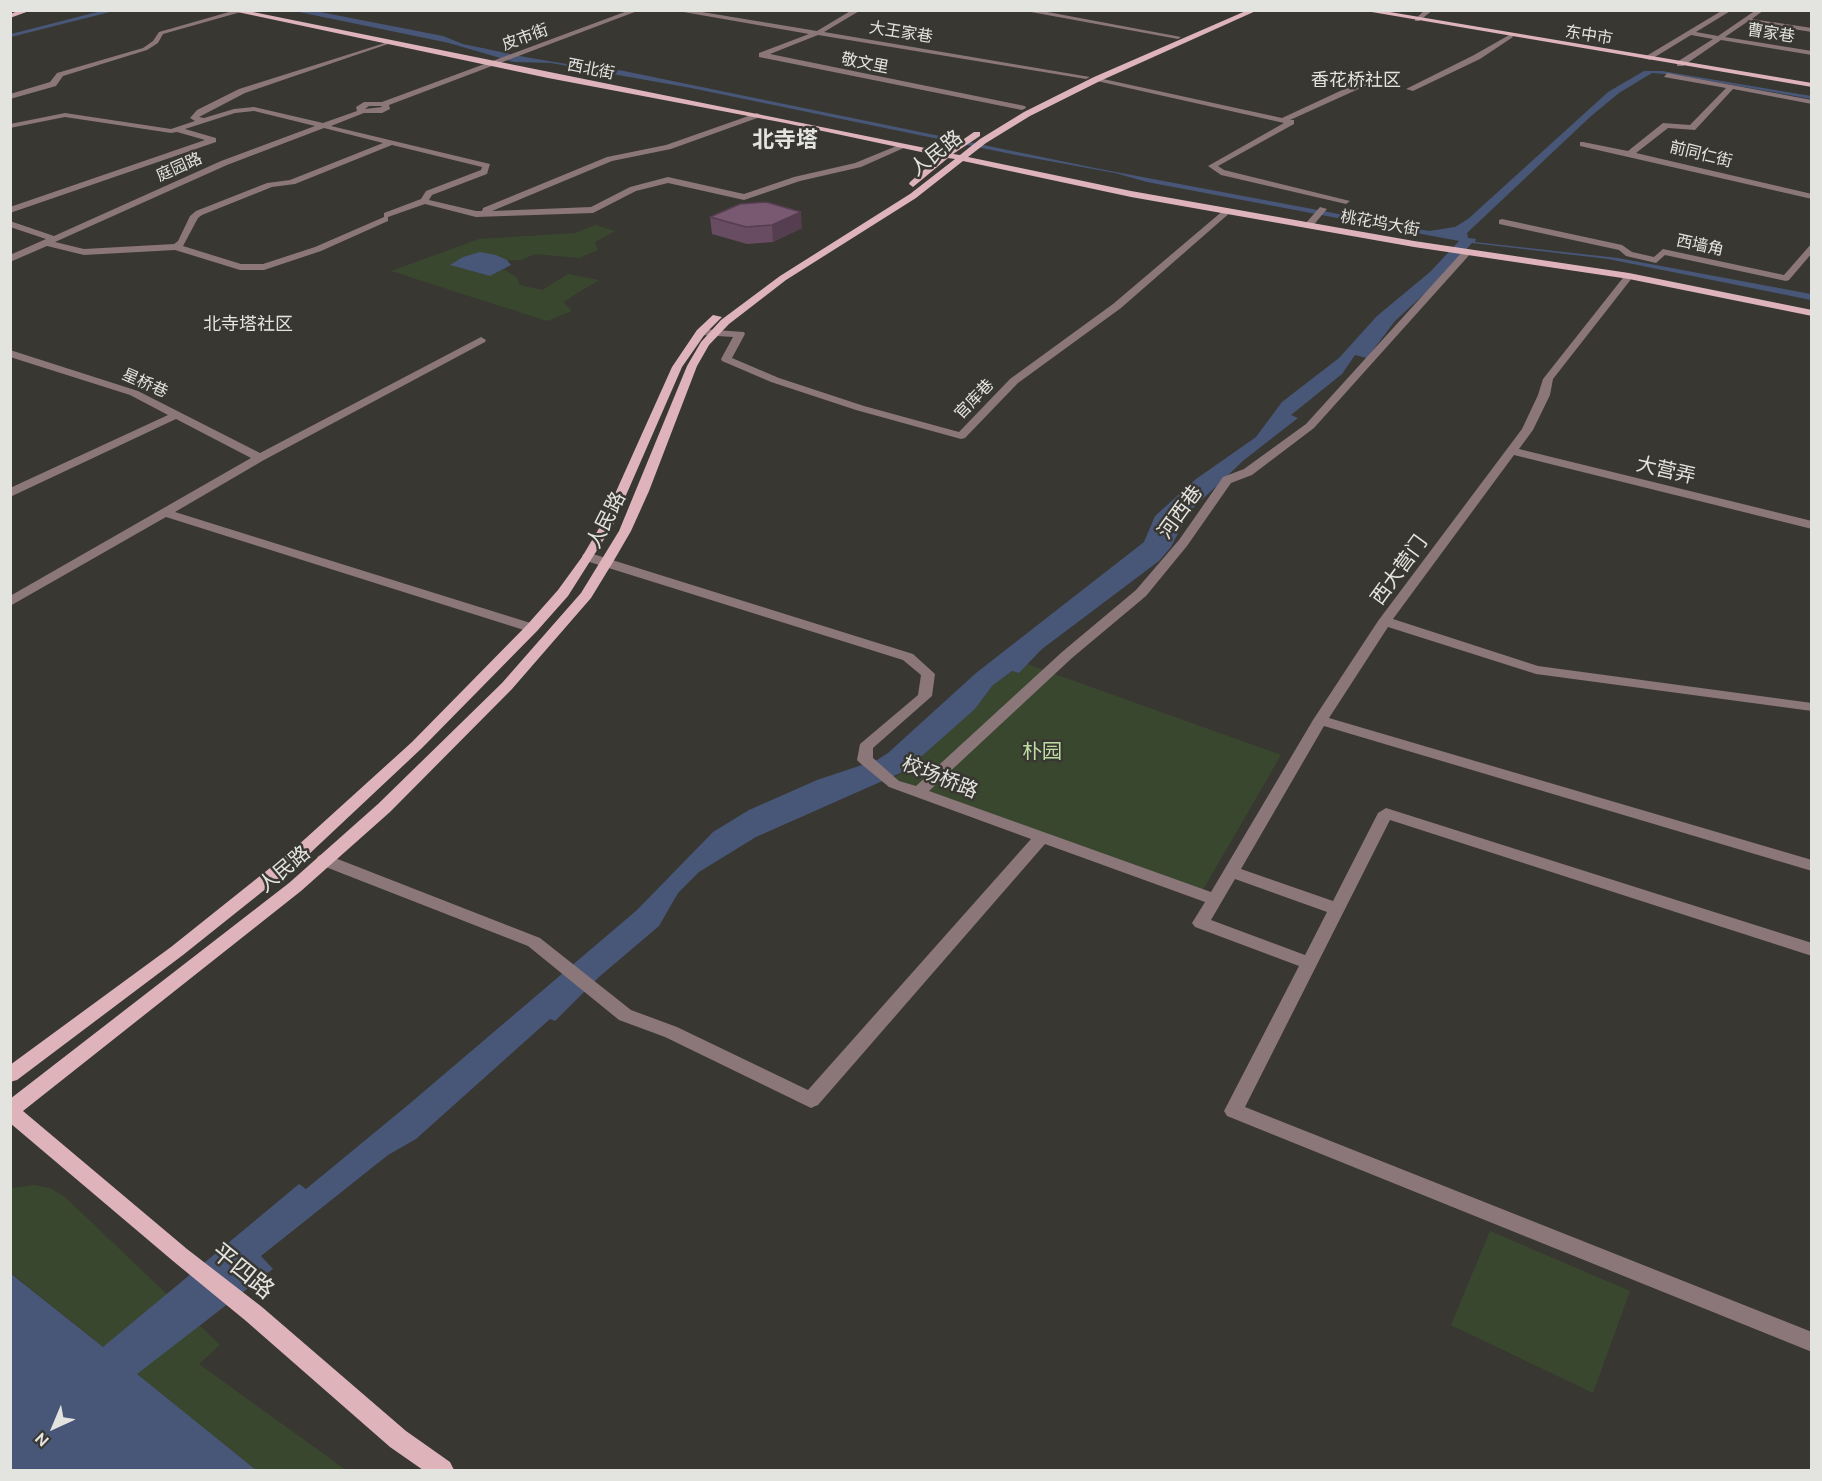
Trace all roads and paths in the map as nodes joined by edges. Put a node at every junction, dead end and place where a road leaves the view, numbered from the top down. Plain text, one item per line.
1 (29, 10) edge
2 (637, 10) edge
3 (675, 10) edge
4 (858, 10) edge
5 (1023, 10) edge
6 (1055, 10) edge
7 (1240, 10) edge
8 (1255, 10) edge
9 (1363, 10) edge
10 (1430, 10) edge
11 (1708, 10) edge
12 (1761, 10) edge
13 (235, 11) edge
14 (1727, 12) edge
15 (1046, 14) junction
16 (10, 16) edge
17 (1418, 20) junction
18 (1747, 20) junction
19 (1812, 30) edge
20 (818, 33) junction
21 (1690, 33) junction
22 (1511, 36) junction
23 (1178, 37) junction
24 (1720, 38) junction
25 (386, 43) junction
26 (1812, 53) edge
27 (1647, 58) junction
28 (1680, 64) junction
29 (491, 65) junction
30 (1667, 75) dead end
31 (1086, 77) junction
32 (1097, 80) junction
33 (1371, 80) dead end
34 (1812, 85) edge
35 (1731, 87) junction
36 (1410, 89) dead end
37 (10, 97) edge
38 (1812, 102) edge
39 (1022, 108) junction
40 (757, 115) junction
41 (1283, 120) junction
42 (205, 121) junction
43 (324, 125) junction
44 (10, 126) edge
45 (180, 130) junction
46 (391, 143) junction
47 (1582, 144) dead end
48 (902, 147) junction
49 (1630, 153) junction
50 (954, 154) junction
51 (1812, 197) edge
52 (424, 201) junction
53 (1346, 201) dead end
54 (10, 210) edge
55 (1228, 211) junction
56 (1320, 212) dead end
57 (476, 214) junction
58 (1502, 222) dead end
59 (10, 224) edge
60 (1308, 225) junction
61 (50, 241) junction
62 (176, 246) junction
63 (1812, 246) edge
64 (1466, 252) junction
65 (1808, 255) edge
66 (10, 259) edge
67 (1629, 276) junction
68 (1812, 313) edge
69 (708, 332) junction
70 (481, 340) dead end
71 (10, 353) edge
72 (176, 415) junction
73 (1511, 451) junction
74 (260, 458) junction
75 (10, 494) edge
76 (165, 513) junction
77 (1812, 525) edge
78 (588, 558) junction
79 (607, 562) junction
80 (10, 602) edge
81 (1385, 621) junction
82 (532, 628) junction
83 (1812, 707) edge
84 (1320, 720) junction
85 (918, 793) junction
86 (1042, 837) junction
87 (324, 860) junction
88 (1812, 866) edge
89 (1231, 872) junction
90 (1215, 900) junction
91 (1337, 909) junction
92 (1812, 950) edge
93 (1309, 963) junction
94 (10, 1075) edge
95 (10, 1111) edge
96 (1812, 1342) edge
97 (442, 1470) edge

1 - 16 main road
2 - 29 street, 皮市街
3 - 20 street, 大王家巷
4 - 20 street
5 - 15 street
6 - 15 street
7 - 23 main road, 人民路
8 - 32 main road, 人民路
9 - 17 main road, 东中市
10 - 17 street
11 - 14 street
12 - 18 street
13 - 25 main road, 西北街
13 - 37 street
14 - 21 street
15 - 23 street
17 - 22 main road, 东中市
18 - 19 street, 曹家巷
18 - 24 street
20 - 31 street, 大王家巷
20 - 39 street, 敬文里
21 - 24 street, 曹家巷
21 - 27 street
22 - 27 main road, 东中市
22 - 36 street
23 - 31 main road, 人民路
24 - 26 street, 曹家巷
24 - 28 street
25 - 29 main road, 西北街
25 - 42 street
27 - 28 main road, 东中市
28 - 34 main road, 东中市
29 - 40 main road, 西北街
29 - 43 street, 庭园路
30 - 35 street
31 - 39 main road, 人民路
32 - 41 street
32 - 50 main road, 人民路
33 - 41 street
35 - 38 street
35 - 49 street
39 - 50 main road, 人民路
40 - 48 main road, 西北街
40 - 57 street
41 - 53 street
42 - 43 street
42 - 45 street
43 - 46 street
43 - 61 street, 庭园路
44 - 45 street
45 - 54 street
46 - 52 street
46 - 62 street
47 - 49 street, 前同仁街
48 - 50 main road, 西北街
48 - 57 street
49 - 51 street, 前同仁街
50 - 55 main road, 桃花坞大街
50 - 69 main road, 人民路
52 - 57 street
52 - 62 street
55 - 60 main road, 桃花坞大街
55 - 69 street, 官库巷
56 - 60 street
58 - 65 street, 西墙角
59 - 61 street
60 - 64 main road, 桃花坞大街
61 - 62 street
61 - 66 street, 庭园路
63 - 65 street, 西墙角
64 - 67 main road, 桃花坞大街
64 - 85 street, 河西巷
67 - 68 main road, 桃花坞大街
67 - 73 street, 西大营门
69 - 78 main road, 人民路
69 - 79 main road, 人民路
70 - 74 street
71 - 72 street, 星桥巷
72 - 74 street, 星桥巷
72 - 75 street
73 - 77 street, 大营弄
73 - 81 street, 西大营门
74 - 76 street
76 - 80 street
76 - 82 street
78 - 79 street, 校场桥路
78 - 82 main road, 人民路
79 - 85 street, 校场桥路
79 - 87 main road, 人民路
81 - 83 street
81 - 84 street, 西大营门
82 - 94 main road, 人民路
84 - 88 street
84 - 89 street, 西大营门
85 - 86 street, 校场桥路
86 - 87 street
86 - 90 street, 校场桥路
87 - 95 main road, 人民路
89 - 90 street, 西大营门
89 - 91 street
90 - 93 street, 西大营门
91 - 92 street
91 - 93 street
93 - 96 street
95 - 97 main road, 平四路

